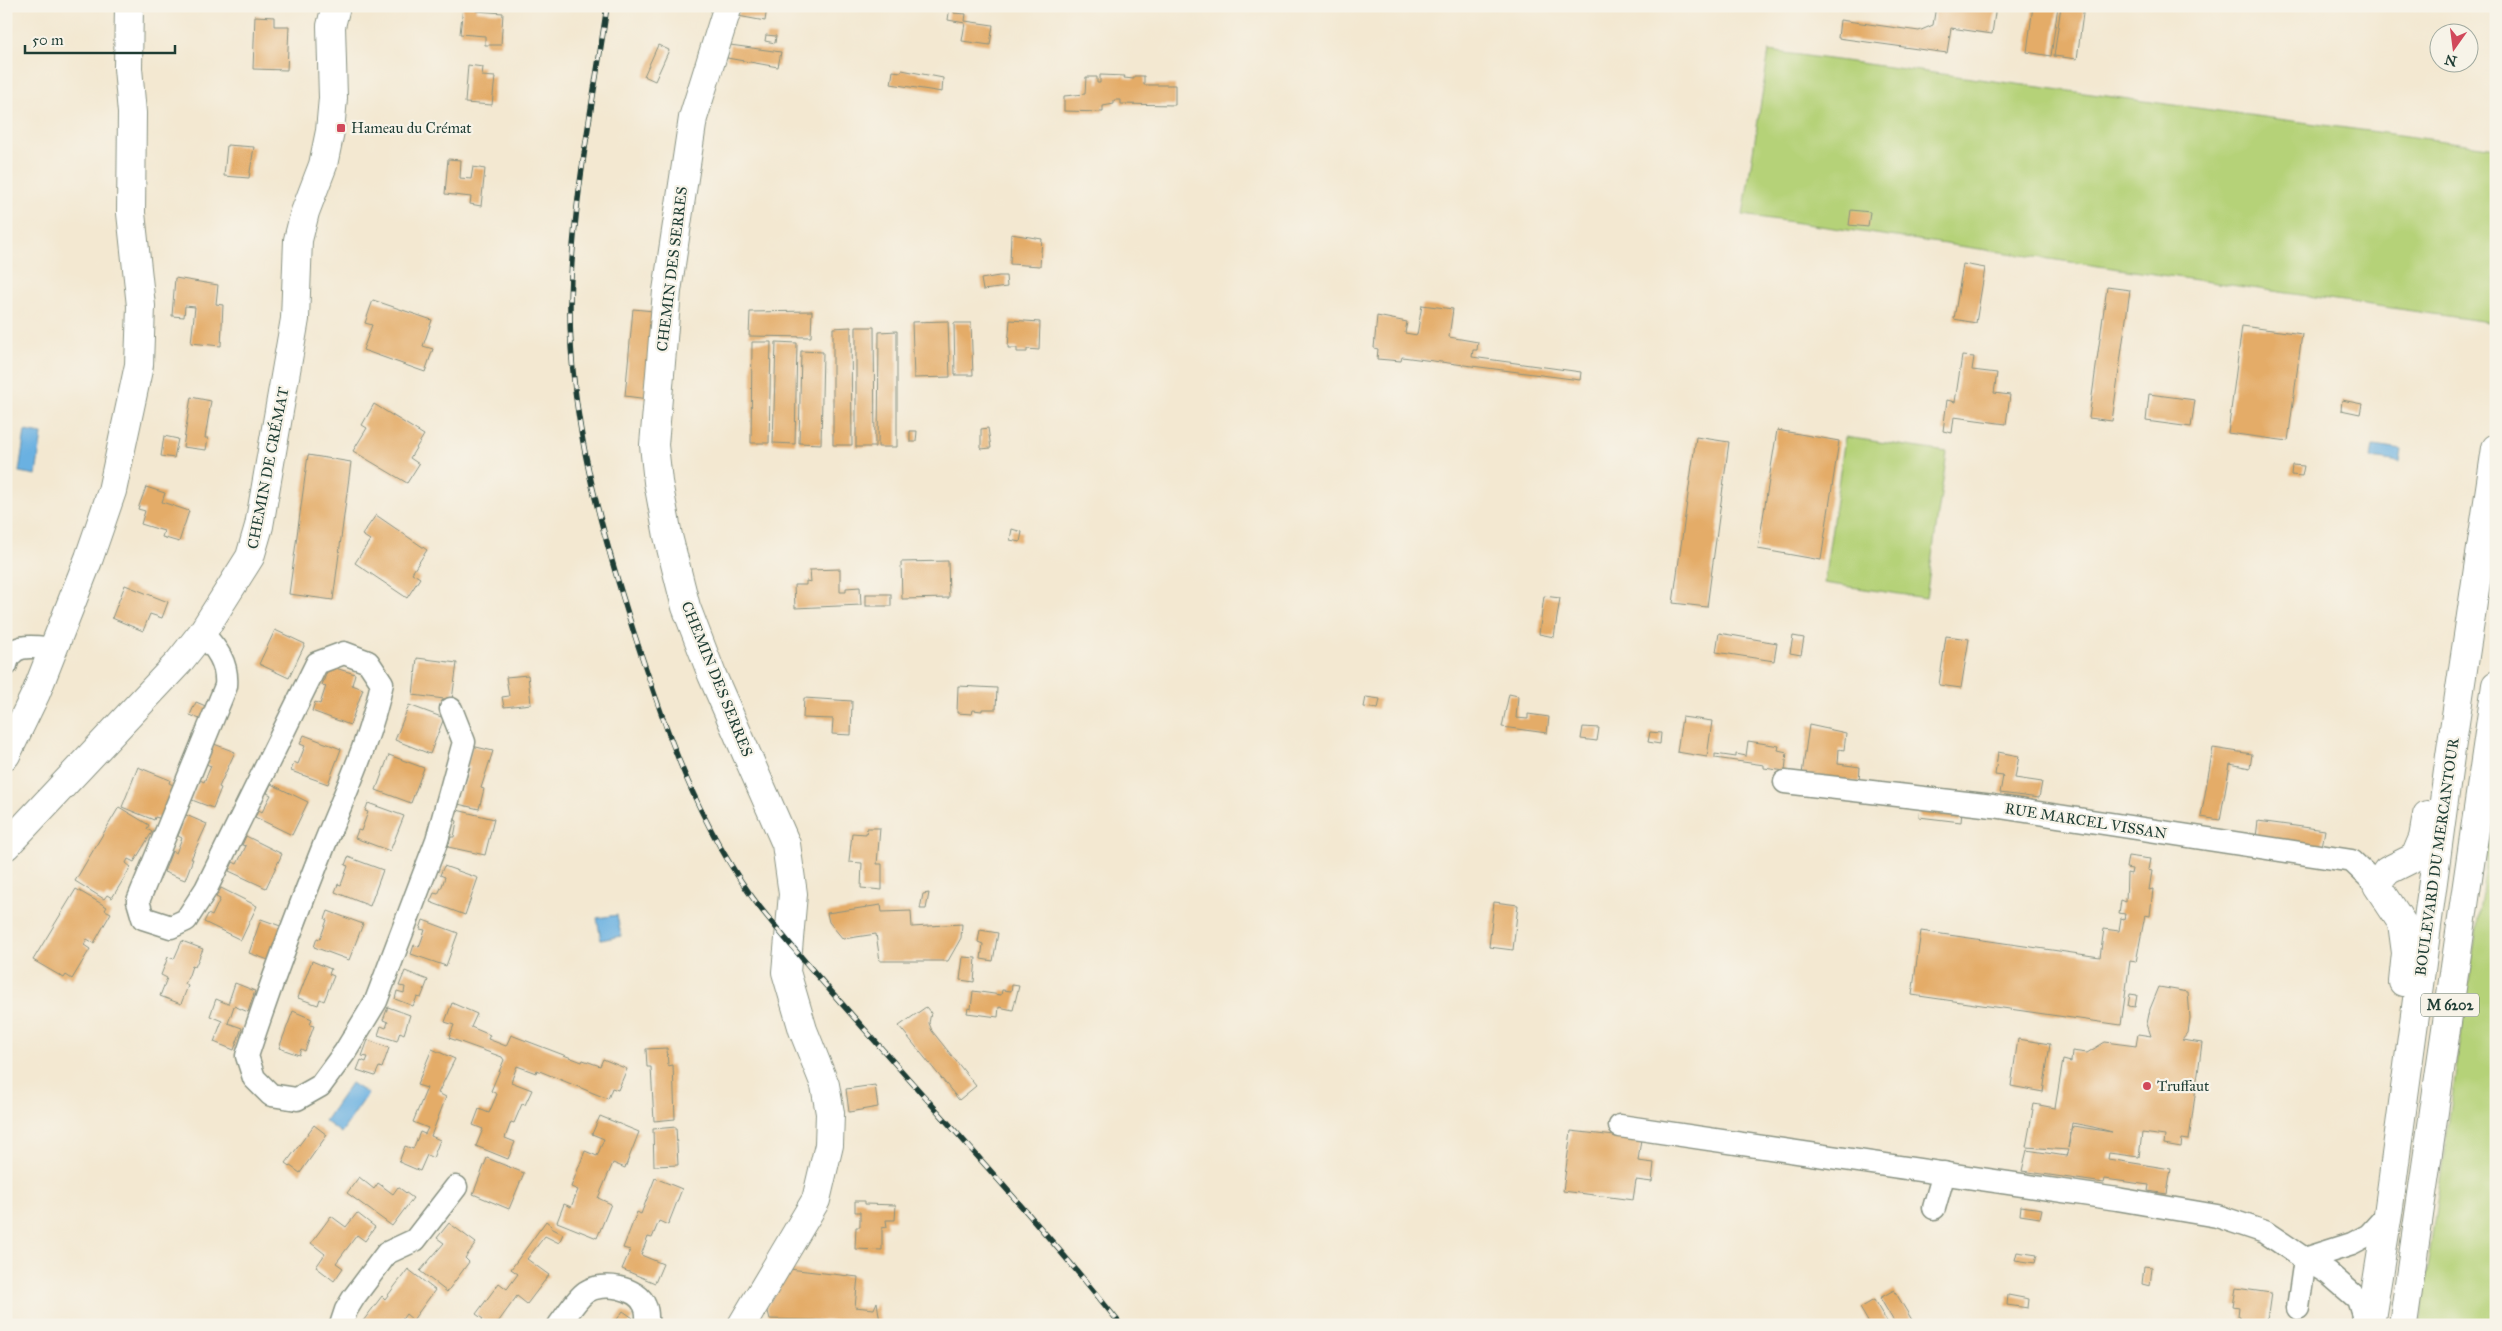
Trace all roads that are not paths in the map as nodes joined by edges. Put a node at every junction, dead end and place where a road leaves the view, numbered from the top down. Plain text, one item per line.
1 (129, 6) edge
2 (336, 6) edge
3 (728, 6) edge
4 (2496, 448) edge
5 (202, 633) junction
6 (53, 649) junction
7 (6, 665) edge
8 (2496, 685) edge
9 (451, 709) dead end
10 (6, 755) edge
11 (2450, 756) junction
12 (1785, 782) dead end
13 (6, 846) edge
14 (2377, 885) junction
15 (2411, 1048) junction
16 (1620, 1126) dead end
17 (1944, 1173) junction
18 (456, 1187) dead end
19 (1934, 1208) dead end
20 (2388, 1214) junction
21 (2305, 1259) junction
22 (2298, 1308) dead end
23 (341, 1325) edge
24 (559, 1325) edge
25 (647, 1325) edge
26 (742, 1325) edge
27 (2366, 1325) edge
28 (2370, 1325) edge
29 (2403, 1325) edge

1 - 6 street
2 - 5 street, CHEMIN DE CRÉMAT
3 - 26 street, CHEMIN DES SERRES
4 - 11 street, BOULEVARD DU MERCANTOUR / M 6202
5 - 9 street
5 - 13 street, CHEMIN DE CRÉMAT
6 - 7 street
6 - 10 street
8 - 29 street, M 6202
11 - 14 street
11 - 15 street, BOULEVARD DU MERCANTOUR / M 6202
12 - 14 street, RUE MARCEL VISSAN
14 - 15 street
15 - 20 street, BOULEVARD DU MERCANTOUR / M 6202
16 - 17 street
17 - 19 street
17 - 21 street
18 - 23 street
20 - 21 street
20 - 28 street, BOULEVARD DU MERCANTOUR / M 6202
21 - 22 street
21 - 27 street
24 - 25 street

